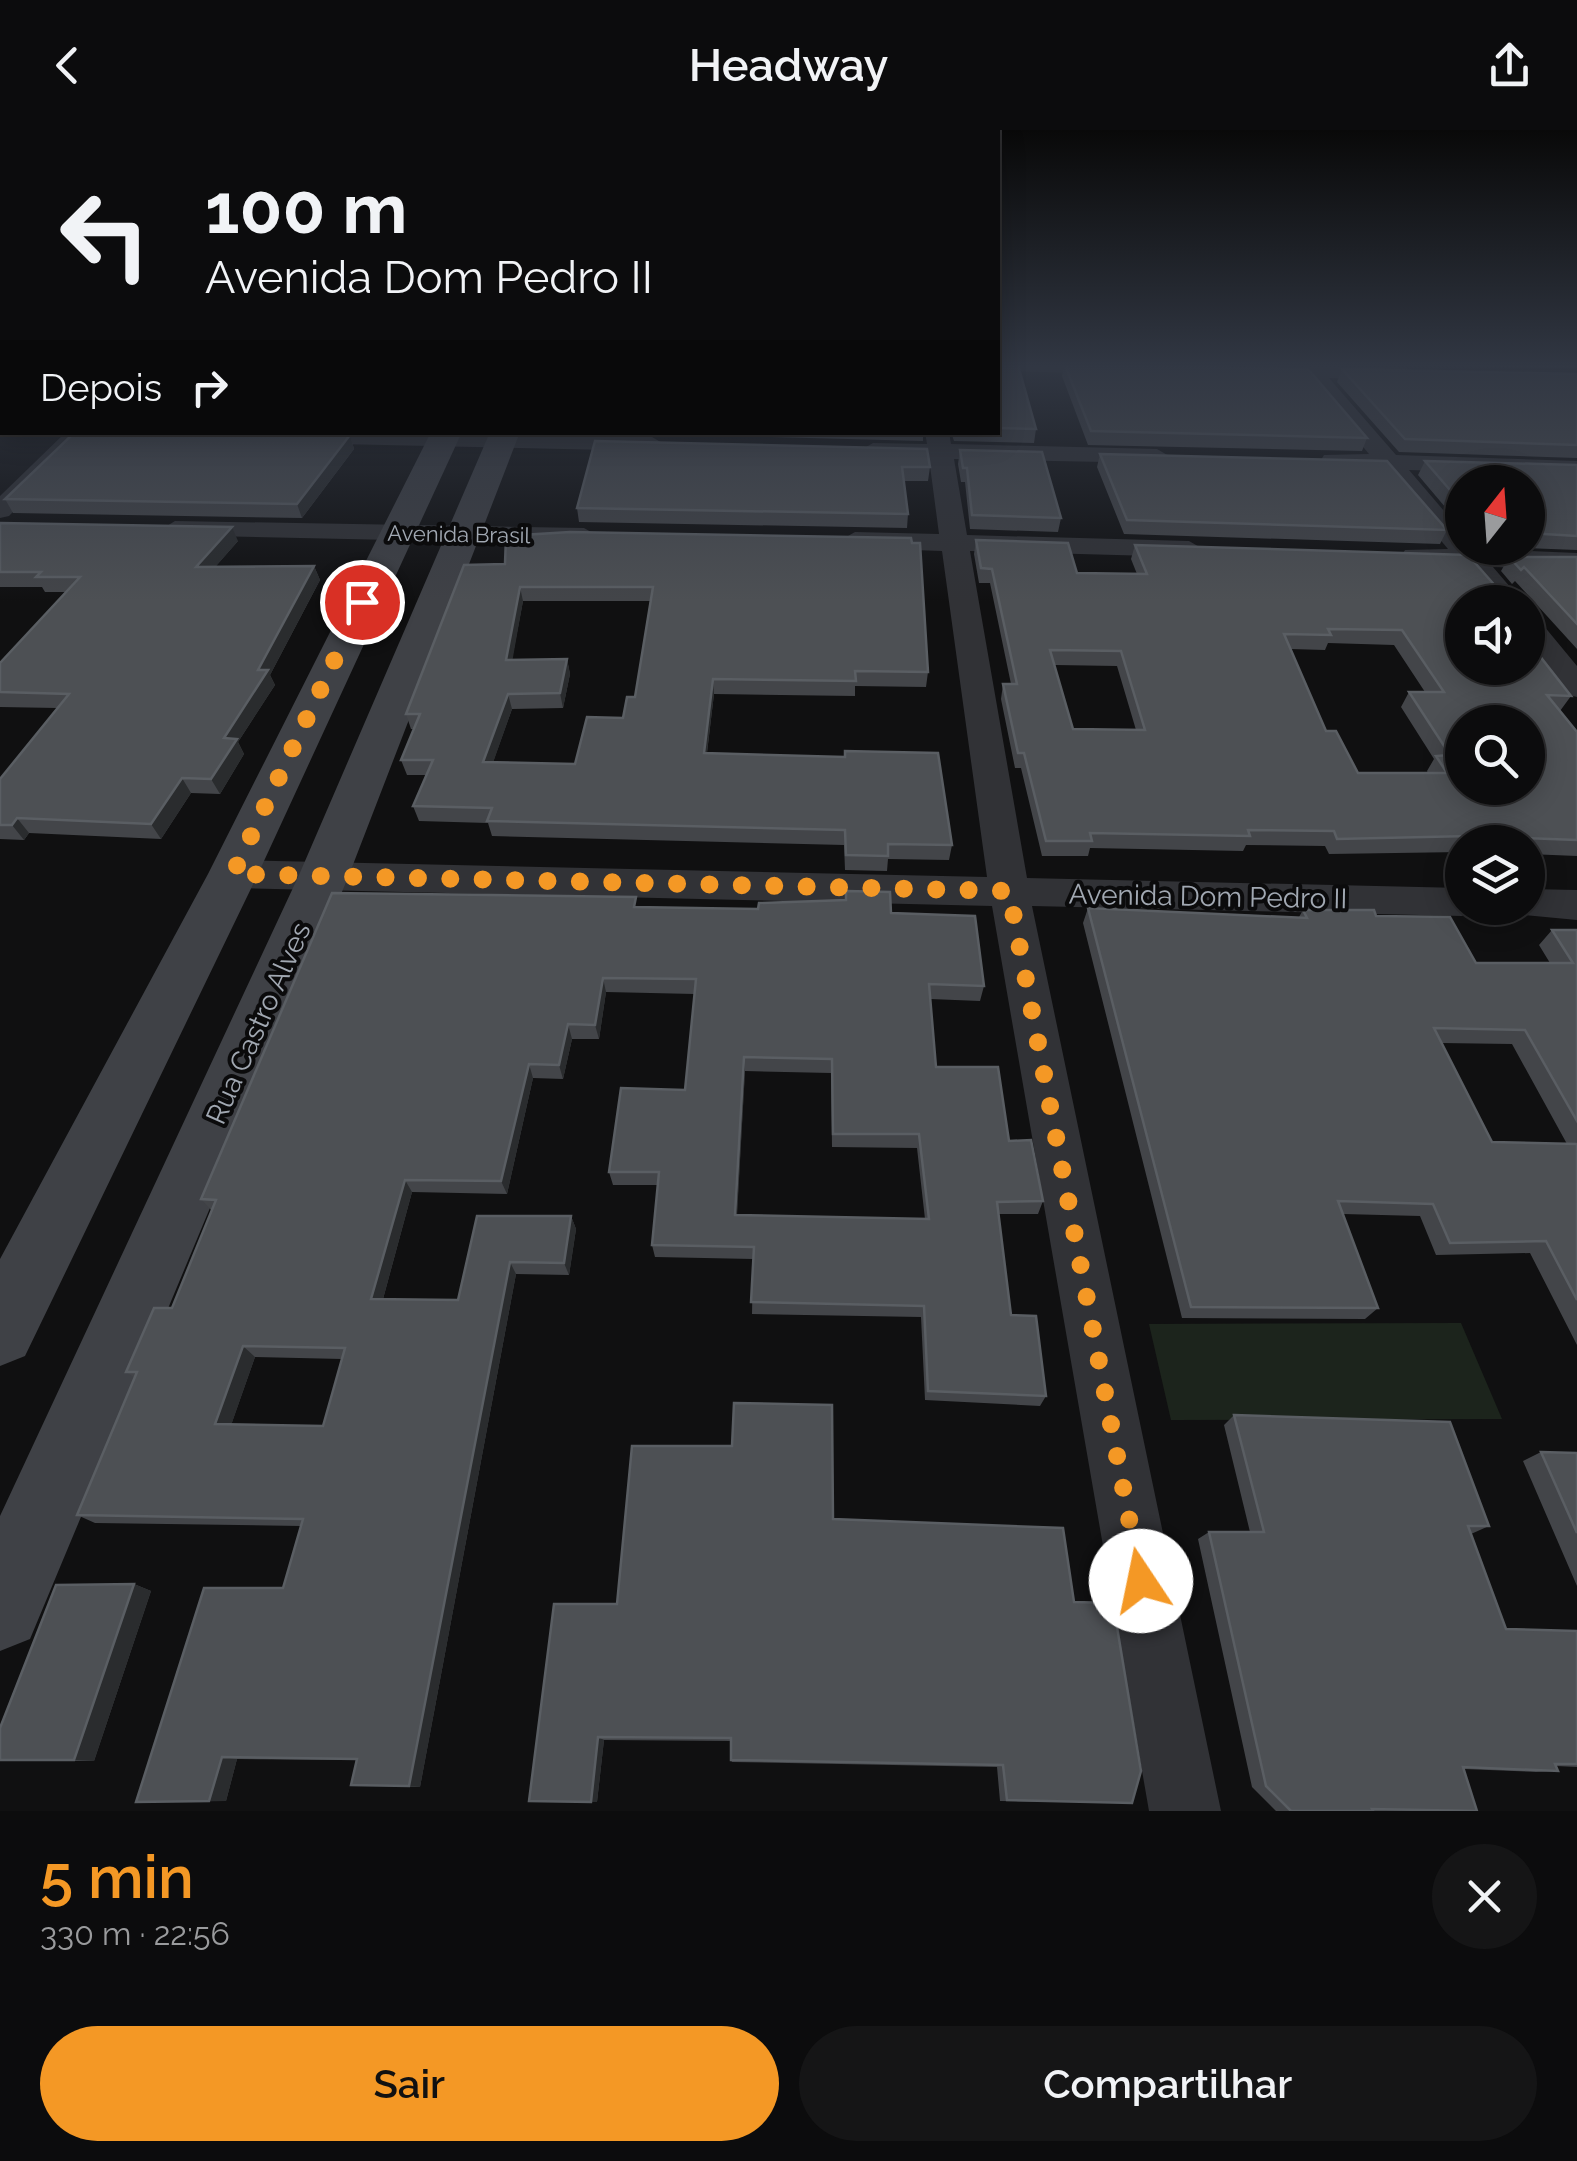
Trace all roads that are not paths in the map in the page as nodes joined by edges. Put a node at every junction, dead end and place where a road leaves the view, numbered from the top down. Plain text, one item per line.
1 (71, 443) edge
2 (469, 443) edge
3 (474, 443) edge
4 (660, 443) edge
5 (920, 443) edge
6 (939, 443) edge
7 (962, 443) edge
8 (1373, 443) edge
9 (674, 444) edge
10 (846, 449) edge
11 (1174, 457) edge
12 (1310, 460) edge
13 (1388, 461) junction
14 (1577, 468) edge
15 (7, 520) edge
16 (138, 528) edge
17 (1445, 528) edge
18 (395, 534) junction
19 (463, 534) junction
20 (621, 536) edge
21 (818, 539) edge
22 (956, 541) junction
23 (1214, 550) edge
24 (1392, 555) edge
25 (1445, 557) edge
26 (1545, 560) edge
27 (1577, 561) edge
28 (1477, 565) edge
29 (1494, 585) edge
30 (1545, 647) edge
31 (1577, 687) edge
32 (233, 874) junction
33 (324, 875) junction
34 (1009, 891) junction
35 (1445, 902) edge
36 (1545, 904) edge
37 (1577, 905) edge
38 (0, 1331) edge
39 (0, 1609) edge
40 (1185, 1811) edge

1 - 15 street
2 - 18 main road
3 - 19 main road, Rua Castro Alves
4 - 9 street
5 - 10 street
6 - 22 street
7 - 11 street
8 - 13 street
12 - 13 street
13 - 14 street
13 - 17 street
16 - 18 street, Avenida Brasil
18 - 19 street, Avenida Brasil
18 - 32 main road
19 - 20 street, Avenida Brasil
19 - 33 main road, Rua Castro Alves
21 - 22 street
22 - 23 street
22 - 34 street
24 - 25 street
26 - 27 street
28 - 29 street
30 - 31 street
32 - 33 street, Avenida Dom Pedro II
32 - 38 main road
33 - 34 street, Avenida Dom Pedro II
33 - 39 main road, Rua Castro Alves
34 - 35 street, Avenida Dom Pedro II
34 - 40 street
36 - 37 street

